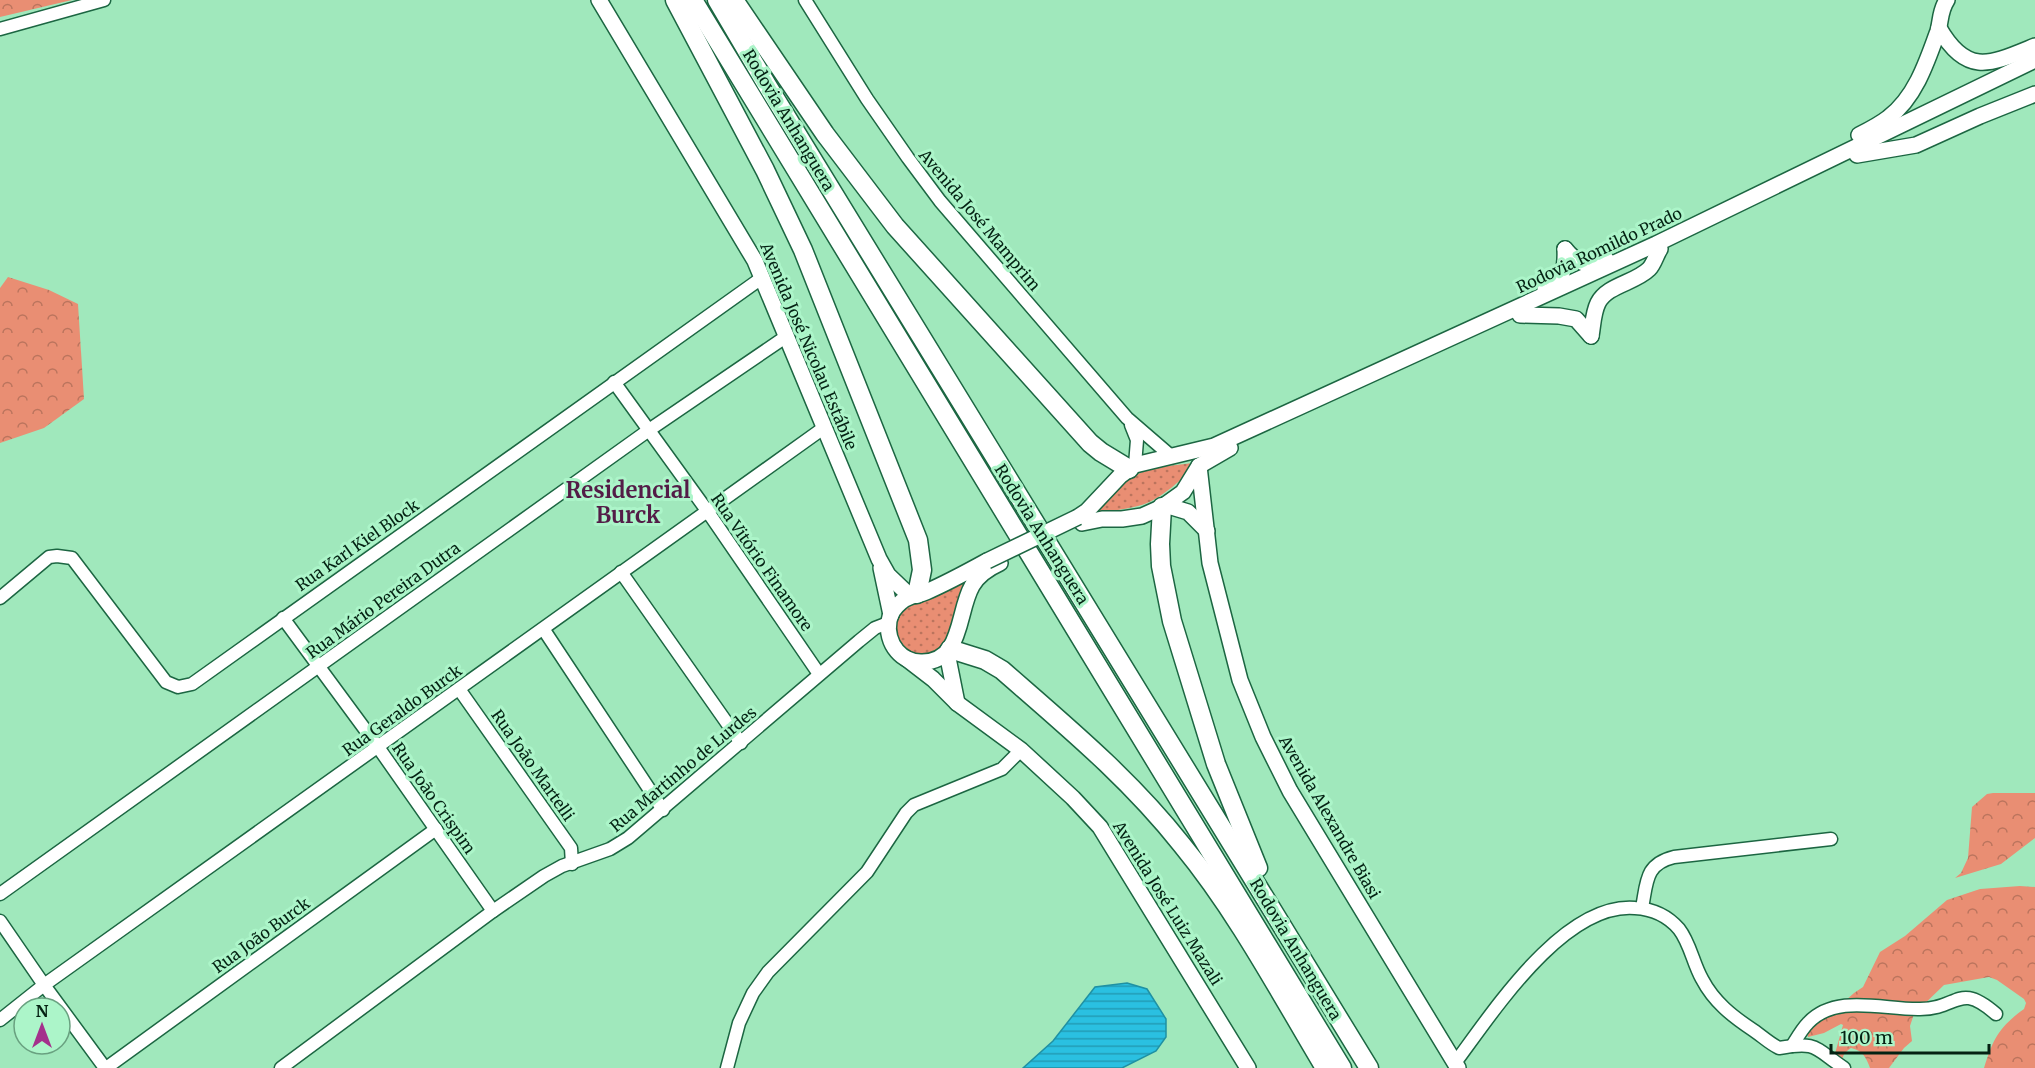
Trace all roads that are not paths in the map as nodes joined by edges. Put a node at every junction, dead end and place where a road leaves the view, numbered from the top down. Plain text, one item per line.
1 (104, 0) edge
2 (599, 0) edge
3 (675, 0) edge
4 (693, 0) edge
5 (717, 0) edge
6 (734, 0) edge
7 (805, 0) edge
8 (1947, 0) edge
9 (1939, 28) junction
10 (0, 29) edge
11 (2035, 46) edge
12 (2035, 60) edge
13 (2035, 67) edge
14 (2035, 94) edge
15 (1857, 155) junction
16 (1806, 171) junction
17 (1658, 246) junction
18 (763, 277) junction
19 (1520, 311) junction
20 (787, 336) junction
21 (614, 382) junction
22 (1127, 418) junction
23 (825, 427) junction
24 (649, 430) junction
25 (1171, 456) junction
26 (1199, 466) junction
27 (1132, 467) junction
28 (1164, 506) junction
29 (708, 512) junction
30 (1080, 520) junction
31 (1207, 531) junction
32 (879, 559) junction
33 (993, 562) junction
34 (621, 572) junction
35 (917, 595) junction
36 (0, 598) edge
37 (283, 618) junction
38 (890, 619) junction
39 (544, 630) junction
40 (948, 651) junction
41 (907, 659) junction
42 (320, 666) junction
43 (819, 674) junction
44 (459, 689) junction
45 (957, 703) junction
46 (741, 743) junction
47 (378, 747) junction
48 (1021, 750) junction
49 (663, 810) junction
50 (436, 829) junction
51 (1831, 839) dead end
52 (572, 864) junction
53 (0, 894) edge
54 (1642, 908) junction
55 (493, 911) junction
56 (0, 921) edge
57 (1281, 922) junction
58 (44, 985) junction
59 (1996, 1014) dead end
60 (0, 1020) edge
61 (1792, 1046) junction
62 (1456, 1066) edge
63 (106, 1068) edge
64 (281, 1068) edge
65 (727, 1068) edge
66 (1248, 1068) edge
67 (1325, 1068) edge
68 (1342, 1068) edge
69 (1369, 1068) edge
70 (1844, 1068) edge

1 - 10 street
2 - 18 main road, Avenida José Nicolau Estábile
3 - 35 highway
4 - 68 highway, Rodovia Anhanguera
5 - 57 highway, Rodovia Anhanguera
6 - 27 highway
7 - 22 street, Avenida José Mamprim
8 - 9 main road
9 - 11 main road
9 - 16 main road
12 - 16 main road, Rodovia Romildo Prado
13 - 15 main road, Rodovia Romildo Prado
14 - 15 main road
15 - 17 main road, Rodovia Romildo Prado
16 - 17 main road, Rodovia Romildo Prado
17 - 19 main road, Rodovia Romildo Prado
17 - 19 main road
17 - 19 main road
18 - 20 main road, Avenida José Nicolau Estábile
18 - 21 street, Rua Karl Kiel Block
19 - 25 main road, Rodovia Romildo Prado
19 - 26 main road, Rodovia Romildo Prado
20 - 23 main road, Avenida José Nicolau Estábile
20 - 24 street, Rua Mário Pereira Dutra
21 - 24 street, Rua Vitório Finamore
21 - 37 street, Rua Karl Kiel Block
22 - 25 street, Avenida José Mamprim
22 - 27 street, Avenida José Mamprim
23 - 29 street, Rua Geraldo Burck
23 - 32 main road, Avenida José Nicolau Estábile
24 - 29 street, Rua Vitório Finamore
24 - 42 street, Rua Mário Pereira Dutra
25 - 27 main road, Rodovia Romildo Prado
26 - 28 main road
26 - 31 main road, Avenida Alexandre Biasi
27 - 30 main road
28 - 30 main road
28 - 31 main road
28 - 57 highway
29 - 34 street, Rua Geraldo Burck
29 - 43 street, Rua Vitório Finamore
30 - 33 main road
31 - 62 main road, Avenida Alexandre Biasi
32 - 35 main road, Avenida José Nicolau Estábile
32 - 38 main road, Avenida José Nicolau Estábile
33 - 35 main road
33 - 40 main road
34 - 39 street, Rua Geraldo Burck
34 - 46 street
35 - 38 main road
36 - 37 street, Rua Karl Kiel Block
37 - 42 street, Rua João Crispim
38 - 41 main road, Avenida José Nicolau Estábile
38 - 43 street, Rua Martinho de Lurdes
39 - 44 street, Rua Geraldo Burck
39 - 49 street
40 - 41 main road
40 - 45 main road
40 - 67 highway
41 - 45 main road, Avenida José Luiz Mazali
42 - 47 street, Rua João Crispim
42 - 53 street, Rua Mário Pereira Dutra
43 - 46 street, Rua Martinho de Lurdes
44 - 47 street, Rua Geraldo Burck
44 - 52 street, Rua João Martelli
45 - 48 main road, Avenida José Luiz Mazali
46 - 49 street, Rua Martinho de Lurdes
47 - 50 street, Rua João Crispim
47 - 58 street, Rua Geraldo Burck
48 - 65 street
48 - 66 main road, Avenida José Luiz Mazali
49 - 52 street, Rua Martinho de Lurdes
50 - 55 street, Rua João Crispim
50 - 63 street, Rua João Burck
51 - 54 street
52 - 55 street, Rua Martinho de Lurdes
54 - 61 street
54 - 62 street
55 - 64 street, Rua Martinho de Lurdes
56 - 58 street
57 - 69 highway, Rodovia Anhanguera
58 - 60 street, Rua Geraldo Burck
58 - 63 street
59 - 61 street
61 - 70 street

